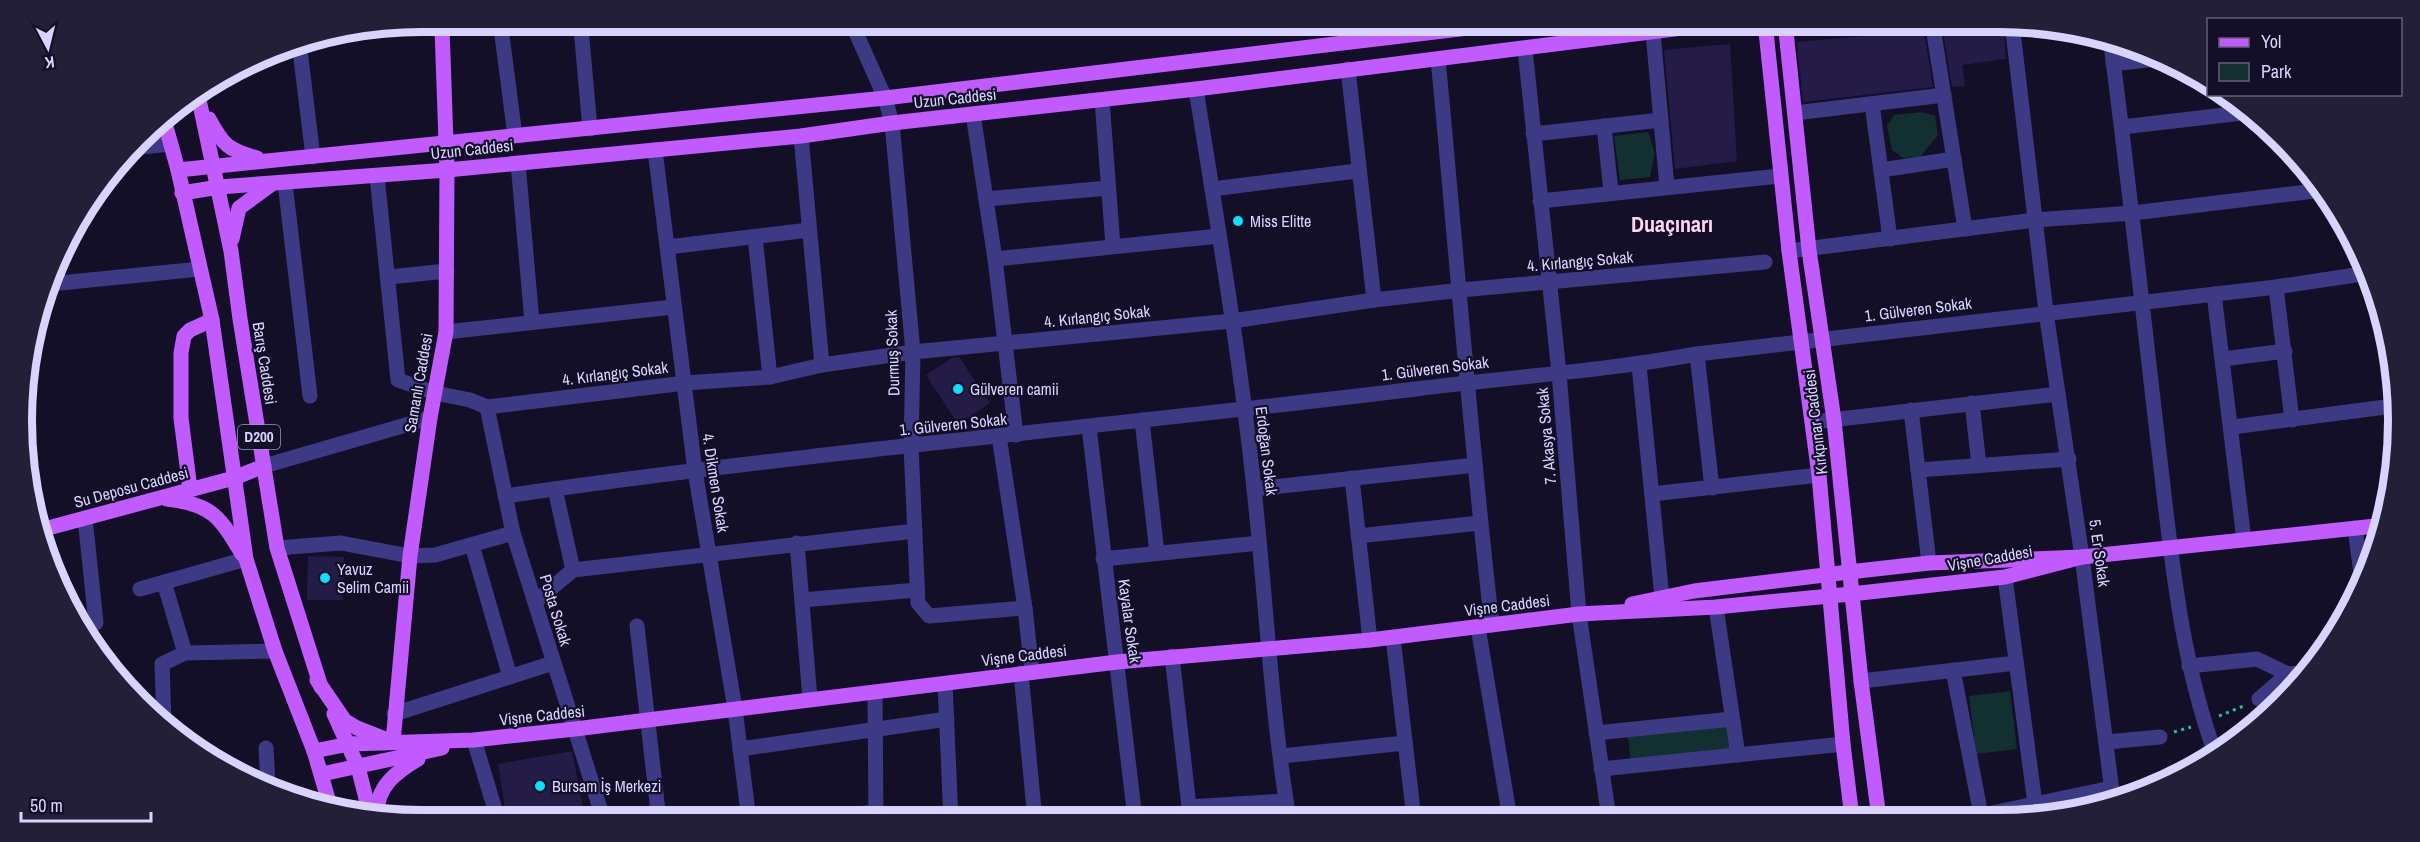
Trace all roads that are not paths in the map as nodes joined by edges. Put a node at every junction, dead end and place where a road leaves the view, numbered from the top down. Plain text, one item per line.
1 (442, 32) edge
2 (502, 32) edge
3 (581, 32) edge
4 (856, 32) edge
5 (1435, 32) edge
6 (1660, 32) edge
7 (1766, 32) edge
8 (1786, 32) edge
9 (1934, 32) edge
10 (2013, 32) edge
11 (1653, 33) junction
12 (2111, 48) edge
13 (1526, 49) junction
14 (300, 51) edge
15 (1438, 59) junction
16 (2146, 60) edge
17 (2113, 64) junction
18 (1347, 69) junction
19 (1196, 89) junction
20 (1944, 95) junction
21 (885, 98) junction
22 (1102, 100) junction
23 (199, 101) edge
24 (200, 101) edge
25 (1872, 104) junction
26 (1795, 113) junction
27 (973, 114) junction
28 (2238, 114) edge
29 (1661, 120) junction
30 (892, 123) junction
31 (166, 126) edge
32 (1604, 126) junction
33 (2121, 127) junction
34 (590, 129) junction
35 (1533, 134) junction
36 (515, 136) junction
37 (801, 136) junction
38 (171, 144) junction
39 (445, 144) junction
40 (145, 147) edge
41 (655, 150) junction
42 (313, 157) junction
43 (1954, 159) junction
44 (269, 160) junction
45 (518, 163) junction
46 (214, 166) junction
47 (178, 170) junction
48 (447, 170) junction
49 (1881, 170) junction
50 (1358, 171) junction
51 (377, 176) junction
52 (1780, 176) junction
53 (279, 184) junction
54 (219, 187) junction
55 (1667, 187) junction
56 (1108, 188) junction
57 (1212, 189) junction
58 (2313, 191) edge
59 (1611, 192) junction
60 (182, 193) junction
61 (986, 199) junction
62 (1540, 201) junction
63 (2133, 213) junction
64 (2036, 220) junction
65 (1965, 229) junction
66 (809, 230) junction
67 (1219, 236) junction
68 (755, 237) junction
69 (1890, 239) junction
70 (1113, 246) junction
71 (668, 247) junction
72 (231, 250) junction
73 (1809, 250) junction
74 (1789, 251) junction
75 (995, 259) junction
76 (1765, 262) dead end
77 (200, 269) junction
78 (447, 271) junction
79 (2360, 274) edge
80 (389, 277) junction
81 (1549, 282) junction
82 (57, 283) edge
83 (2276, 287) junction
84 (1461, 290) junction
85 (2214, 294) junction
86 (1374, 300) junction
87 (2141, 302) junction
88 (673, 307) junction
89 (2046, 312) junction
90 (212, 320) junction
91 (1232, 321) junction
92 (532, 322) junction
93 (446, 332) junction
94 (1823, 339) junction
95 (1803, 342) junction
96 (1005, 344) junction
97 (2285, 351) junction
98 (913, 352) junction
99 (1698, 354) junction
100 (2223, 359) junction
101 (822, 365) junction
102 (1639, 365) junction
103 (1559, 373) junction
104 (770, 377) junction
105 (1467, 382) junction
106 (685, 383) junction
107 (435, 393) junction
108 (2058, 394) junction
109 (310, 396) dead end
110 (1971, 403) junction
111 (487, 407) junction
112 (2388, 407) edge
113 (1244, 410) junction
114 (1911, 410) junction
115 (430, 418) junction
116 (1142, 420) junction
117 (1834, 420) junction
118 (2292, 420) junction
119 (1813, 422) junction
120 (2232, 427) junction
121 (1089, 428) junction
122 (1016, 435) junction
123 (999, 436) junction
124 (911, 446) junction
125 (2069, 459) junction
126 (1475, 465) junction
127 (1979, 465) junction
128 (264, 466) junction
129 (1918, 470) junction
130 (695, 471) junction
131 (1819, 475) junction
132 (234, 478) junction
133 (1352, 478) junction
134 (1712, 488) junction
135 (190, 489) junction
136 (555, 489) junction
137 (1254, 489) junction
138 (1652, 494) junction
139 (505, 496) junction
140 (158, 498) junction
141 (85, 518) junction
142 (1480, 523) junction
143 (2374, 526) edge
144 (2355, 528) junction
145 (47, 529) edge
146 (915, 531) junction
147 (513, 533) junction
148 (1358, 536) junction
149 (2244, 540) junction
150 (796, 543) junction
151 (1259, 543) junction
152 (472, 545) junction
153 (277, 548) junction
154 (2170, 548) junction
155 (709, 553) junction
156 (1157, 553) junction
157 (410, 556) junction
158 (2082, 557) junction
159 (1103, 559) junction
160 (246, 560) junction
161 (1929, 563) junction
162 (2360, 567) edge
163 (573, 570) junction
164 (1849, 572) junction
165 (1829, 574) junction
166 (2005, 577) junction
167 (164, 582) junction
168 (140, 589) dead end
169 (917, 590) junction
170 (1851, 594) junction
171 (1831, 596) junction
172 (1662, 598) junction
173 (801, 600) junction
174 (535, 602) junction
175 (1716, 607) junction
176 (1025, 608) junction
177 (1579, 614) junction
178 (89, 623) edge
179 (637, 626) dead end
180 (1485, 626) junction
181 (1393, 637) junction
182 (1370, 640) junction
183 (1268, 649) junction
184 (275, 651) junction
185 (185, 653) junction
186 (1172, 656) junction
187 (1117, 662) junction
188 (553, 663) junction
189 (2016, 663) junction
190 (2189, 666) junction
191 (1953, 670) junction
192 (1027, 672) junction
193 (2295, 674) edge
194 (510, 677) junction
195 (317, 680) junction
196 (1861, 681) junction
197 (945, 684) junction
198 (874, 693) junction
199 (810, 699) junction
200 (2259, 699) dead end
201 (735, 709) junction
202 (164, 714) edge
203 (394, 714) junction
204 (947, 719) junction
205 (1732, 719) junction
206 (648, 721) junction
207 (575, 729) junction
208 (876, 729) junction
209 (1596, 733) junction
210 (2160, 737) dead end
211 (474, 740) junction
212 (393, 742) junction
213 (2106, 742) junction
214 (1406, 743) junction
215 (349, 744) junction
216 (1844, 744) junction
217 (2213, 746) edge
218 (266, 748) dead end
219 (740, 748) junction
220 (434, 750) junction
221 (314, 751) junction
222 (1738, 755) junction
223 (1282, 756) junction
224 (358, 767) junction
225 (1601, 769) junction
226 (322, 774) junction
227 (268, 779) edge
228 (2112, 793) edge
229 (327, 799) edge
230 (1286, 801) junction
231 (2035, 804) junction
232 (368, 807) edge
233 (379, 808) edge
234 (495, 810) edge
235 (601, 810) edge
236 (658, 810) edge
237 (748, 810) edge
238 (875, 810) edge
239 (951, 810) edge
240 (1034, 810) edge
241 (1134, 810) edge
242 (1185, 810) edge
243 (1210, 810) edge
244 (1288, 810) edge
245 (1413, 810) edge
246 (1509, 810) edge
247 (1608, 810) edge
248 (1851, 810) edge
249 (1878, 810) edge
250 (1974, 810) edge
251 (2005, 810) edge

1 - 39 main road, Samanlı Caddesi
2 - 36 street
3 - 34 street
4 - 21 street, Durmuş Sokak
5 - 21 main road, Uzun Caddesi
6 - 11 main road, Uzun Caddesi
7 - 52 main road, Kırkpınar Caddesi
8 - 26 main road, Kırkpınar Caddesi
9 - 20 street
10 - 64 street, 5. Er Sokak
11 - 13 main road, Uzun Caddesi
11 - 29 street
12 - 17 street
13 - 15 main road, Uzun Caddesi
13 - 35 street, 7. Akasya Sokak
14 - 42 street
15 - 18 main road, Uzun Caddesi
15 - 84 street
16 - 17 street
17 - 33 street
18 - 19 main road, Uzun Caddesi
18 - 50 street
19 - 22 main road, Uzun Caddesi
19 - 57 street, Erdoğan Sokak
20 - 25 street
20 - 43 street
21 - 30 street, Durmuş Sokak
21 - 34 main road, Uzun Caddesi
22 - 27 main road, Uzun Caddesi
22 - 56 street
23 - 46 main road, Barış Caddesi / D200
24 - 44 main road
25 - 26 street
25 - 49 street
26 - 73 main road, Kırkpınar Caddesi
27 - 30 main road, Uzun Caddesi
27 - 61 street
28 - 33 street
29 - 32 street
29 - 55 street
30 - 37 main road, Uzun Caddesi
30 - 98 street, Durmuş Sokak
31 - 38 main road, D200
32 - 35 street
32 - 59 street
33 - 63 street
34 - 36 main road, Uzun Caddesi
35 - 62 street, 7. Akasya Sokak
36 - 39 main road, Uzun Caddesi
37 - 41 main road, Uzun Caddesi
37 - 66 street
38 - 40 street
38 - 47 main road, D200
39 - 42 main road, Uzun Caddesi
39 - 48 main road, Samanlı Caddesi
41 - 45 main road, Uzun Caddesi
41 - 71 street, 4. Dikmen Sokak
42 - 44 main road, Uzun Caddesi
43 - 49 street
43 - 65 street
44 - 46 main road, Uzun Caddesi
45 - 48 main road, Uzun Caddesi
45 - 92 street
46 - 47 main road, Uzun Caddesi
46 - 54 main road, Barış Caddesi / D200
47 - 60 main road, D200
48 - 51 main road, Uzun Caddesi
48 - 78 main road, Samanlı Caddesi
49 - 69 street
50 - 57 street
50 - 86 street
51 - 53 main road, Uzun Caddesi
51 - 80 street
52 - 55 street
52 - 74 main road, Kırkpınar Caddesi
53 - 54 main road, Uzun Caddesi
53 - 72 main road
53 - 109 street
54 - 60 main road, Uzun Caddesi
54 - 72 main road, Barış Caddesi / D200
55 - 59 street
56 - 61 street
56 - 70 street
57 - 67 street, Erdoğan Sokak
58 - 63 street
59 - 62 street
60 - 77 main road, D200
61 - 75 street
62 - 81 street, 7. Akasya Sokak
63 - 64 street
63 - 87 street
64 - 65 street
64 - 89 street, 5. Er Sokak
65 - 69 street
66 - 68 street
66 - 101 street
67 - 70 street
67 - 91 street, Erdoğan Sokak
68 - 71 street
68 - 104 street
69 - 73 street
70 - 75 street
71 - 88 street, 4. Dikmen Sokak
72 - 128 main road, Barış Caddesi / D200
73 - 74 street
73 - 94 main road, Kırkpınar Caddesi
74 - 95 main road, Kırkpınar Caddesi
75 - 96 street
76 - 81 street, 4. Kırlangıç Sokak
77 - 82 street
77 - 90 main road, D200
78 - 80 street
78 - 93 main road, Samanlı Caddesi
79 - 83 street, 1. Gülveren Sokak
80 - 107 street, 4. Kırlangıç Sokak
81 - 84 street, 4. Kırlangıç Sokak
81 - 103 street, 7. Akasya Sokak
83 - 85 street, 1. Gülveren Sokak
83 - 97 street
84 - 86 street, 4. Kırlangıç Sokak
84 - 105 street
85 - 87 street, 1. Gülveren Sokak
85 - 100 street
86 - 91 street, 4. Kırlangıç Sokak
87 - 89 street, 1. Gülveren Sokak
87 - 154 street
88 - 92 street
88 - 106 street, 4. Dikmen Sokak
89 - 94 street, 1. Gülveren Sokak
89 - 108 street, 5. Er Sokak
90 - 132 main road, D200
90 - 135 main road
91 - 96 street, 4. Kırlangıç Sokak
91 - 113 street, Erdoğan Sokak
92 - 93 street
93 - 107 main road, Samanlı Caddesi
94 - 95 street, 1. Gülveren Sokak
94 - 117 main road, Kırkpınar Caddesi
95 - 99 street, 1. Gülveren Sokak
95 - 119 main road, Kırkpınar Caddesi
96 - 98 street, 4. Kırlangıç Sokak
96 - 122 street
97 - 100 street
97 - 118 street
98 - 101 street, 4. Kırlangıç Sokak
98 - 124 street, Durmuş Sokak
99 - 102 street, 1. Gülveren Sokak
99 - 134 street
100 - 120 street
101 - 104 street, 4. Kırlangıç Sokak
102 - 103 street, 1. Gülveren Sokak
102 - 138 street
103 - 105 street, 1. Gülveren Sokak
103 - 177 street, 7. Akasya Sokak
104 - 106 street, 4. Kırlangıç Sokak
105 - 113 street, 1. Gülveren Sokak
105 - 126 street
106 - 111 street, 4. Kırlangıç Sokak
106 - 130 street, 4. Dikmen Sokak
107 - 111 street, 4. Kırlangıç Sokak
107 - 115 main road, Samanlı Caddesi
108 - 110 street
108 - 125 street, 5. Er Sokak
110 - 114 street
110 - 127 street
111 - 139 street, Posta Sokak
112 - 118 street
113 - 116 street, 1. Gülveren Sokak
113 - 137 street, Erdoğan Sokak
114 - 117 street
114 - 129 street
115 - 128 street
115 - 157 main road, Samanlı Caddesi
116 - 121 street, 1. Gülveren Sokak
116 - 156 street
117 - 119 street
117 - 164 main road, Kırkpınar Caddesi
118 - 120 street
119 - 131 main road, Kırkpınar Caddesi
120 - 149 street
121 - 122 street, 1. Gülveren Sokak
121 - 159 street, Kayalar Sokak
122 - 123 street, 1. Gülveren Sokak
123 - 124 street, 1. Gülveren Sokak
123 - 176 street
124 - 130 street, 1. Gülveren Sokak
124 - 146 street, Durmuş Sokak
125 - 127 street
125 - 158 street, 5. Er Sokak
126 - 133 street
126 - 142 street
127 - 129 street
128 - 132 main road, Su Deposu Caddesi
128 - 153 main road, Barış Caddesi / D200
129 - 161 street
130 - 136 street, 1. Gülveren Sokak
130 - 155 street, 4. Dikmen Sokak
131 - 134 street
131 - 165 main road, Kırkpınar Caddesi
132 - 135 main road, Su Deposu Caddesi
132 - 160 main road, D200
133 - 137 street
133 - 148 street
134 - 138 street
135 - 140 main road, Su Deposu Caddesi
136 - 139 street, 1. Gülveren Sokak
136 - 163 street
137 - 151 street, Erdoğan Sokak
138 - 172 street
139 - 147 street, Posta Sokak
140 - 141 main road, Su Deposu Caddesi
140 - 160 main road
141 - 145 main road, Su Deposu Caddesi
141 - 178 street
142 - 148 street
142 - 180 street
143 - 144 main road, Vişne Caddesi
144 - 149 main road, Vişne Caddesi
144 - 162 street
146 - 150 street
146 - 169 street, Durmuş Sokak
147 - 152 street
147 - 174 street, Posta Sokak
148 - 182 street
149 - 154 main road, Vişne Caddesi
150 - 155 street
150 - 173 street
151 - 156 street
151 - 183 street, Erdoğan Sokak
152 - 157 street
152 - 194 street
153 - 157 street
153 - 195 main road, Barış Caddesi / D200
154 - 158 main road, Vişne Caddesi
154 - 190 street
155 - 163 street
155 - 201 street, 4. Dikmen Sokak
156 - 159 street
157 - 203 main road, Samanlı Caddesi
158 - 161 main road, Vişne Caddesi
158 - 166 main road, Vişne Caddesi
158 - 213 street, 5. Er Sokak
159 - 187 street, Kayalar Sokak
160 - 167 street
160 - 184 main road, D200
161 - 164 main road, Vişne Caddesi
163 - 174 street
164 - 165 main road, Vişne Caddesi
164 - 170 main road, Kırkpınar Caddesi
165 - 171 main road, Kırkpınar Caddesi
165 - 172 main road, Vişne Caddesi
166 - 170 main road, Vişne Caddesi
166 - 189 street
167 - 168 street
167 - 185 street
169 - 173 street
169 - 176 street, Durmuş Sokak
170 - 171 main road, Vişne Caddesi
170 - 196 main road, Kırkpınar Caddesi
171 - 175 main road, Vişne Caddesi
171 - 216 main road, Kırkpınar Caddesi
172 - 177 main road, Vişne Caddesi
173 - 199 street
174 - 188 street, Posta Sokak
175 - 177 main road, Vişne Caddesi
175 - 205 street
176 - 192 street
177 - 180 main road, Vişne Caddesi
177 - 209 street, 7. Akasya Sokak
179 - 206 street
180 - 181 main road, Vişne Caddesi
180 - 246 street
181 - 182 main road, Vişne Caddesi
181 - 214 street
182 - 183 main road, Vişne Caddesi
183 - 186 main road, Vişne Caddesi
183 - 223 street, Erdoğan Sokak
184 - 185 street
184 - 221 main road, D200
185 - 202 street
186 - 187 main road, Vişne Caddesi
186 - 242 street
187 - 192 main road, Vişne Caddesi
187 - 241 street, Kayalar Sokak
188 - 194 street
188 - 207 street, Posta Sokak
189 - 191 street
189 - 231 street
190 - 193 street
190 - 217 street
191 - 196 street
191 - 250 street
192 - 197 main road, Vişne Caddesi
192 - 240 street
193 - 200 street
194 - 203 street
195 - 212 main road
195 - 215 main road, Barış Caddesi / D200
196 - 249 main road, Kırkpınar Caddesi
197 - 198 main road, Vişne Caddesi
197 - 204 street
198 - 199 main road, Vişne Caddesi
198 - 208 street
199 - 201 main road, Vişne Caddesi
201 - 206 main road, Vişne Caddesi
201 - 219 street, 4. Dikmen Sokak
203 - 212 main road, Samanlı Caddesi
204 - 208 street
204 - 239 street
205 - 209 street
205 - 222 street
206 - 207 main road, Vişne Caddesi
206 - 236 street
207 - 211 main road, Vişne Caddesi
207 - 235 street, Posta Sokak
208 - 219 street
208 - 238 street
209 - 225 street, 7. Akasya Sokak
210 - 213 street
211 - 212 main road
211 - 220 main road
211 - 234 street
212 - 215 main road
213 - 228 street, 5. Er Sokak
214 - 223 street
214 - 245 street
215 - 221 main road
215 - 224 main road, Barış Caddesi / D200
216 - 222 street
216 - 248 main road, Kırkpınar Caddesi
218 - 227 street
219 - 237 street, 4. Dikmen Sokak
220 - 224 main road
220 - 233 main road
221 - 226 main road, D200
222 - 225 street
223 - 230 street, Erdoğan Sokak
224 - 226 main road
224 - 232 main road, D200
225 - 247 street, 7. Akasya Sokak
226 - 229 main road, D200
228 - 231 street
230 - 243 street
230 - 244 street, Erdoğan Sokak
231 - 251 street

